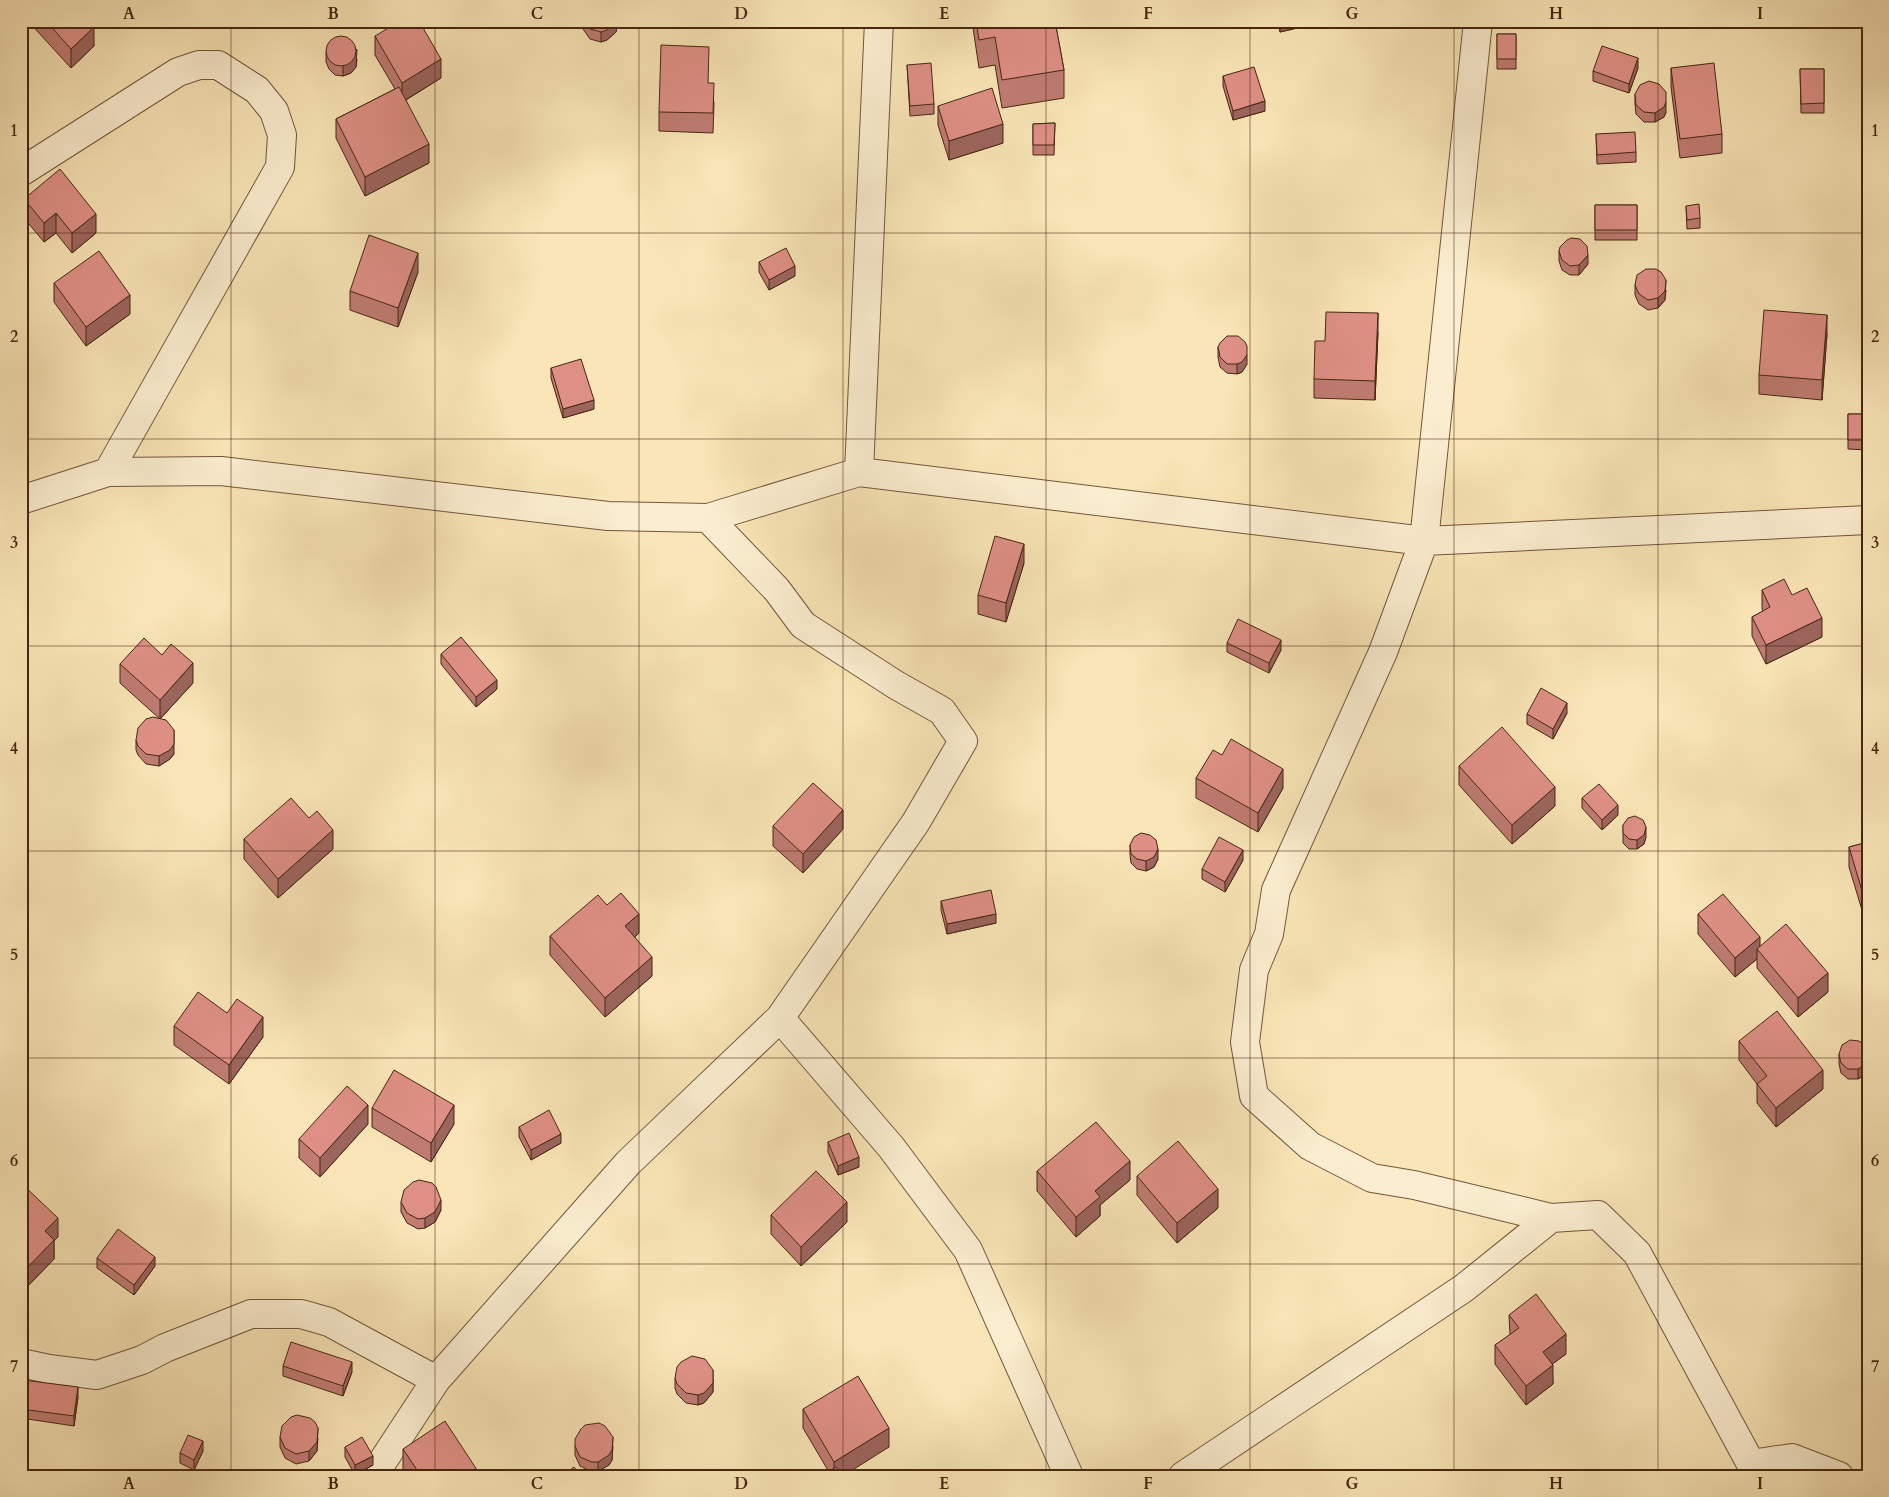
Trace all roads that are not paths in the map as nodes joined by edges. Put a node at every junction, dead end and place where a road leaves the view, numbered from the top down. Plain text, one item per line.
1 (880, 21) edge
2 (1478, 21) edge
3 (21, 172) edge
4 (108, 472) junction
5 (859, 472) junction
6 (21, 500) edge
7 (708, 518) junction
8 (1868, 520) edge
9 (1424, 541) junction
10 (780, 1018) junction
11 (1551, 1218) junction
12 (21, 1363) edge
13 (436, 1380) junction
14 (1742, 1470) edge
15 (374, 1476) edge
16 (1069, 1476) edge
17 (1183, 1476) edge
18 (1839, 1476) edge

1 - 5 street
2 - 9 street
3 - 4 street
4 - 6 street
4 - 7 street
5 - 7 street
5 - 9 street
7 - 10 street
8 - 9 street
9 - 11 street
10 - 13 street
10 - 16 street
11 - 14 street
11 - 17 street
12 - 13 street
13 - 15 street
14 - 18 street

